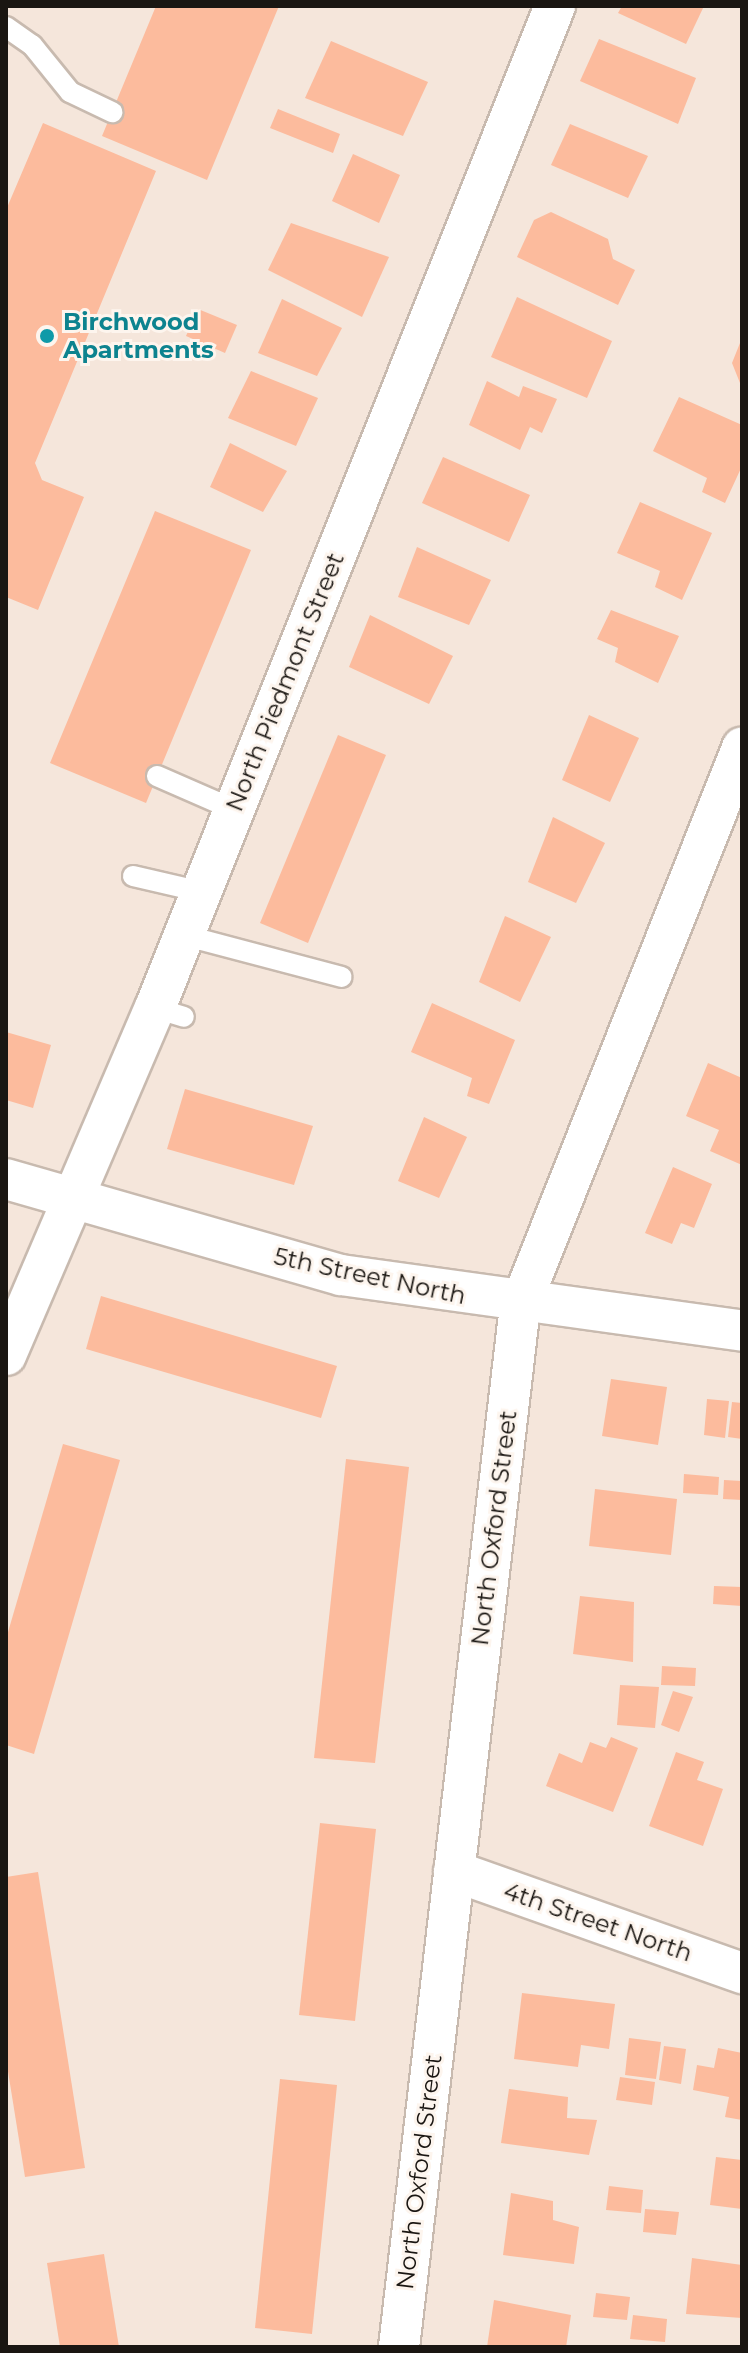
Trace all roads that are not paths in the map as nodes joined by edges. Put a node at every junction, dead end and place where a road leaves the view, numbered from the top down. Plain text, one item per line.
1 (555, 6) edge
2 (6, 27) edge
3 (112, 112) dead end
4 (742, 748) edge
5 (157, 776) dead end
6 (235, 810) junction
7 (133, 876) dead end
8 (202, 892) junction
9 (183, 935) junction
10 (342, 977) dead end
11 (6, 1179) edge
12 (70, 1199) junction
13 (520, 1306) junction
14 (742, 1331) edge
15 (6, 1355) edge
16 (454, 1871) junction
17 (742, 1973) edge
18 (399, 2347) edge

1 - 6 street, North Piedmont Street
2 - 3 lane
4 - 13 street, North Oxford Street
5 - 6 lane
6 - 8 street, North Piedmont Street
7 - 8 lane
8 - 9 street, North Piedmont Street
9 - 10 lane
9 - 12 street, North Piedmont Street
11 - 12 street, 5th Street North
12 - 13 street, 5th Street North
12 - 15 street, North Piedmont Street
13 - 14 street, 5th Street North
13 - 16 street, North Oxford Street
16 - 17 street, 4th Street North
16 - 18 street, North Oxford Street

